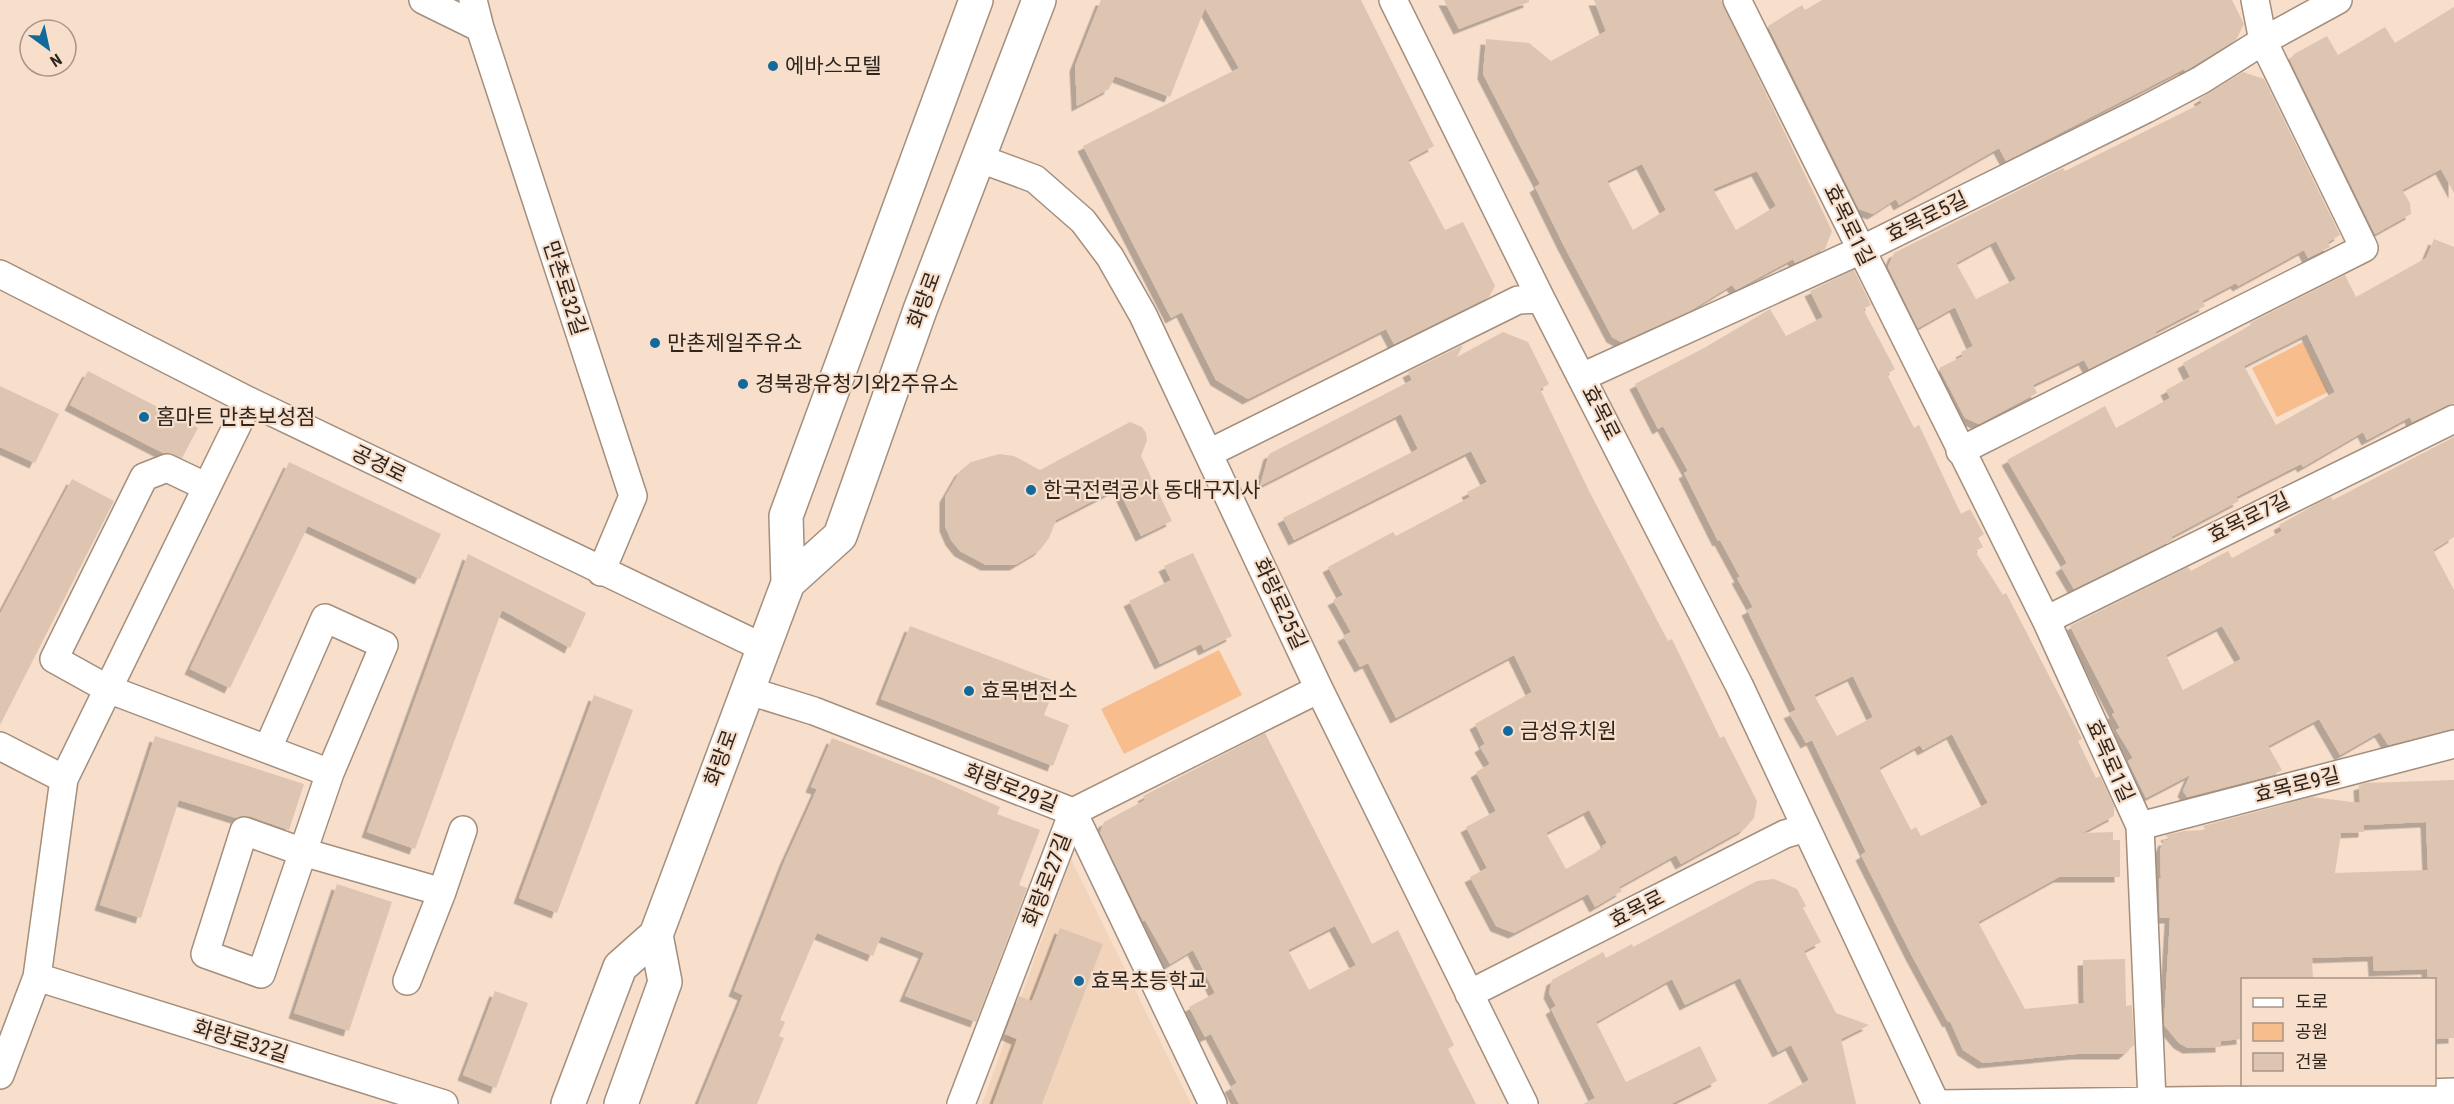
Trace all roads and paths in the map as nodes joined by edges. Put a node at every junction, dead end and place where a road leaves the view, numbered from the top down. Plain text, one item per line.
1 (423, 0) edge
2 (473, 0) edge
3 (1039, 0) edge
4 (1394, 0) edge
5 (1737, 0) edge
6 (2255, 0) edge
7 (2338, 0) edge
8 (971, 3) edge
9 (480, 28) junction
10 (2263, 41) junction
11 (978, 158) junction
12 (1861, 250) junction
13 (0, 274) edge
14 (1541, 299) junction
15 (1582, 377) junction
16 (249, 401) junction
17 (2454, 419) edge
18 (1960, 451) junction
19 (1209, 453) junction
20 (207, 487) junction
21 (601, 572) junction
22 (788, 583) junction
23 (2046, 620) junction
24 (762, 647) junction
25 (108, 689) junction
26 (1319, 689) junction
27 (746, 690) junction
28 (2454, 744) edge
29 (0, 746) edge
30 (268, 748) junction
31 (330, 773) junction
32 (64, 779) junction
33 (1073, 812) junction
34 (2140, 826) junction
35 (1806, 828) junction
36 (463, 830) dead end
37 (303, 852) junction
38 (442, 892) junction
39 (656, 935) junction
40 (37, 977) junction
41 (407, 981) dead end
42 (1469, 994) junction
43 (0, 1075) edge
44 (2454, 1092) edge
45 (2152, 1100) junction
46 (2242, 1102) edge
47 (444, 1104) edge
48 (568, 1104) edge
49 (621, 1104) edge
50 (961, 1104) edge
51 (1214, 1104) edge
52 (1524, 1104) edge
53 (1936, 1104) edge

1 - 9 street
2 - 9 street, 만촌로32길
3 - 11 main road, 화랑로
4 - 14 street, 효목로
5 - 12 street, 효목로1길
6 - 10 street
7 - 10 street, 효목로5길
8 - 22 main road, 화랑로
9 - 21 street, 만촌로32길
10 - 12 street, 효목로5길
10 - 18 street
11 - 19 street, 화랑로25길
11 - 22 main road, 화랑로
12 - 15 street, 효목로5길
12 - 18 street, 효목로1길
13 - 16 street, 공경로
14 - 15 street, 효목로
14 - 19 street
15 - 35 street, 효목로
16 - 20 street
16 - 21 street, 공경로
17 - 23 street, 효목로7길
18 - 23 street, 효목로1길
19 - 26 street, 화랑로25길
20 - 25 street
20 - 25 street
21 - 24 street, 공경로
22 - 24 main road, 화랑로
23 - 34 street, 효목로1길
24 - 27 main road, 화랑로
25 - 30 street
25 - 32 street
26 - 33 street, 화랑로27길
26 - 42 street, 화랑로25길
27 - 33 street, 화랑로29길
27 - 39 main road, 화랑로
28 - 34 street, 효목로9길
29 - 32 street
30 - 31 street
30 - 31 street
31 - 37 street
32 - 40 street
33 - 50 street, 화랑로27길
33 - 51 street, 화랑로29길
34 - 45 street, 효목로1길
35 - 42 street, 효목로
35 - 53 street, 효목로
36 - 38 street
37 - 37 street
37 - 38 street
38 - 41 street
39 - 48 main road, 화랑로
39 - 49 main road
40 - 43 street
40 - 47 street, 화랑로32길
42 - 52 street, 화랑로25길
44 - 46 street
45 - 46 street
45 - 53 street

